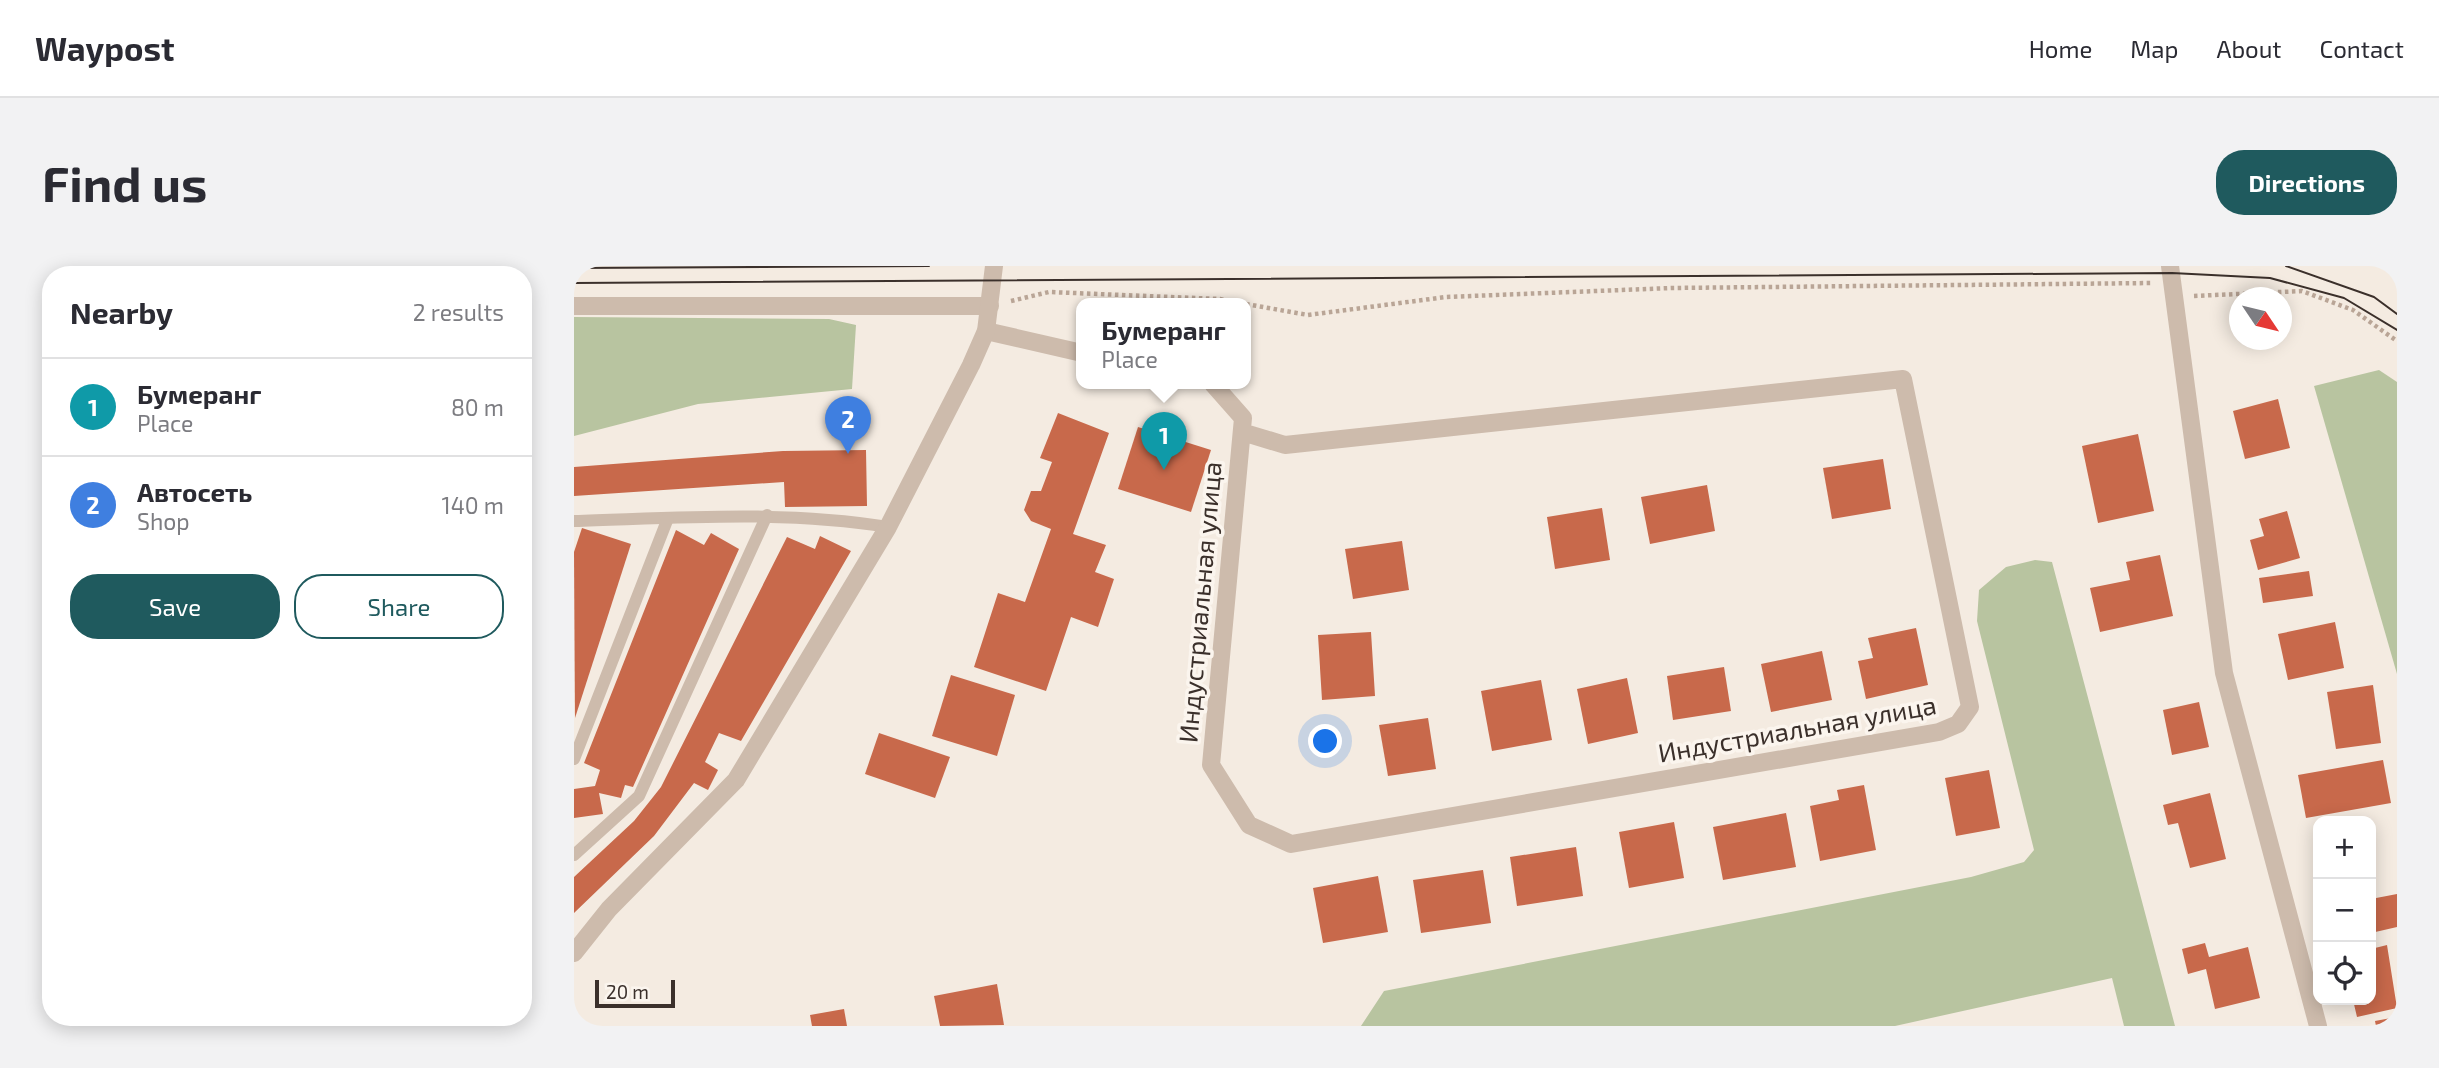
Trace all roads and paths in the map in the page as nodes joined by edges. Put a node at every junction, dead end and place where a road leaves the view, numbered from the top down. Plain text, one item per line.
1 (994, 266) edge
2 (2173, 282) edge
3 (1196, 298) edge
4 (1251, 305) edge
5 (574, 306) edge
6 (990, 306) junction
7 (986, 331) junction
8 (2397, 341) edge
9 (1076, 352) edge
10 (1217, 389) edge
11 (1242, 432) junction
12 (767, 515) junction
13 (668, 518) junction
14 (574, 521) edge
15 (888, 527) junction
16 (574, 759) edge
17 (574, 855) edge
18 (574, 953) edge
19 (2318, 1026) edge

1 - 6 street
2 - 4 path
2 - 8 path
2 - 19 street
3 - 6 path
5 - 6 street
6 - 7 street
7 - 9 street
7 - 15 street
10 - 11 street
11 - 11 street, Индустриальная улица
12 - 13 lane
12 - 15 lane
12 - 17 lane
13 - 14 lane
13 - 16 lane
15 - 18 street

